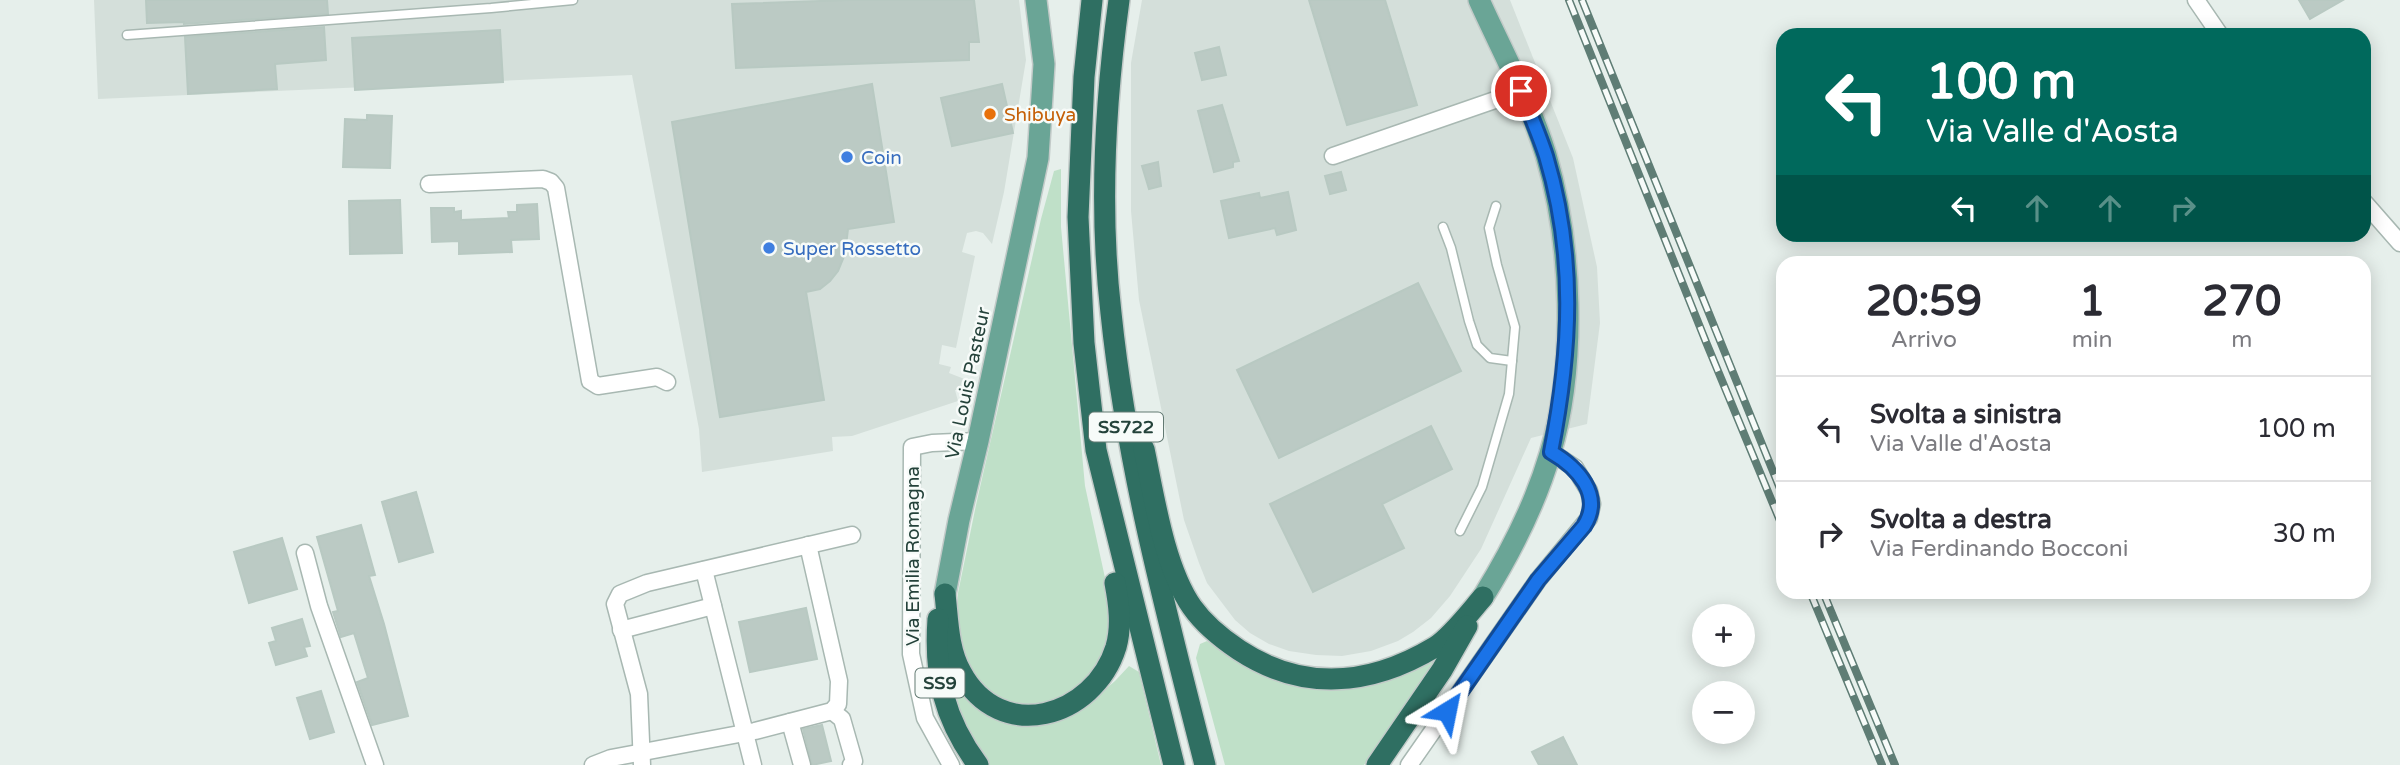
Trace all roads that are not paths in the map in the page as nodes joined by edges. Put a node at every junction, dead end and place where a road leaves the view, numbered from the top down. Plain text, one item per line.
1 (573, 0) edge
2 (1037, 0) edge
3 (1093, 0) edge
4 (1119, 0) edge
5 (1479, 0) edge
6 (2196, 0) edge
7 (489, 4) edge
8 (2216, 28) edge
9 (128, 35) dead end
10 (1521, 91) junction
11 (1333, 156) dead end
12 (429, 184) dead end
13 (1496, 206) dead end
14 (2371, 210) edge
15 (1443, 227) dead end
16 (2400, 243) edge
17 (1116, 358) junction
18 (1512, 361) junction
19 (667, 382) dead end
20 (978, 441) junction
21 (1096, 450) junction
22 (1551, 452) junction
23 (1460, 531) dead end
24 (852, 535) dead end
25 (808, 545) junction
26 (305, 553) dead end
27 (704, 569) junction
28 (946, 594) junction
29 (1483, 597) junction
30 (713, 606) junction
31 (621, 630) junction
32 (832, 711) junction
33 (790, 722) junction
34 (746, 733) junction
35 (641, 759) edge
36 (375, 765) edge
37 (593, 765) edge
38 (753, 765) edge
39 (802, 765) edge
40 (851, 765) edge
41 (951, 765) edge
42 (978, 765) edge
43 (1174, 765) edge
44 (1205, 765) edge
45 (1377, 765) edge
46 (1409, 765) edge

1 - 7 lane
2 - 20 main road, Via Louis Pasteur
3 - 21 highway, SS722
4 - 17 highway, SS722
5 - 10 main road
6 - 8 street
7 - 9 lane
10 - 11 street
10 - 22 main road
12 - 19 street
13 - 18 lane
14 - 16 street
15 - 18 lane
17 - 29 highway
17 - 44 highway, SS722
18 - 23 lane
20 - 28 main road, Via Louis Pasteur
20 - 41 street, Via Emilia Romagna
21 - 28 highway, SS722
21 - 43 highway, SS722
22 - 29 main road
22 - 46 street
24 - 25 street
25 - 27 street
25 - 32 street
26 - 36 street
27 - 30 street
27 - 31 street
28 - 42 highway, Via Louis Pasteur / SS9
29 - 45 highway
30 - 31 street
30 - 34 street
31 - 35 street
32 - 33 street
32 - 40 street
33 - 34 street
33 - 39 street
34 - 35 street
34 - 38 street
35 - 37 street

